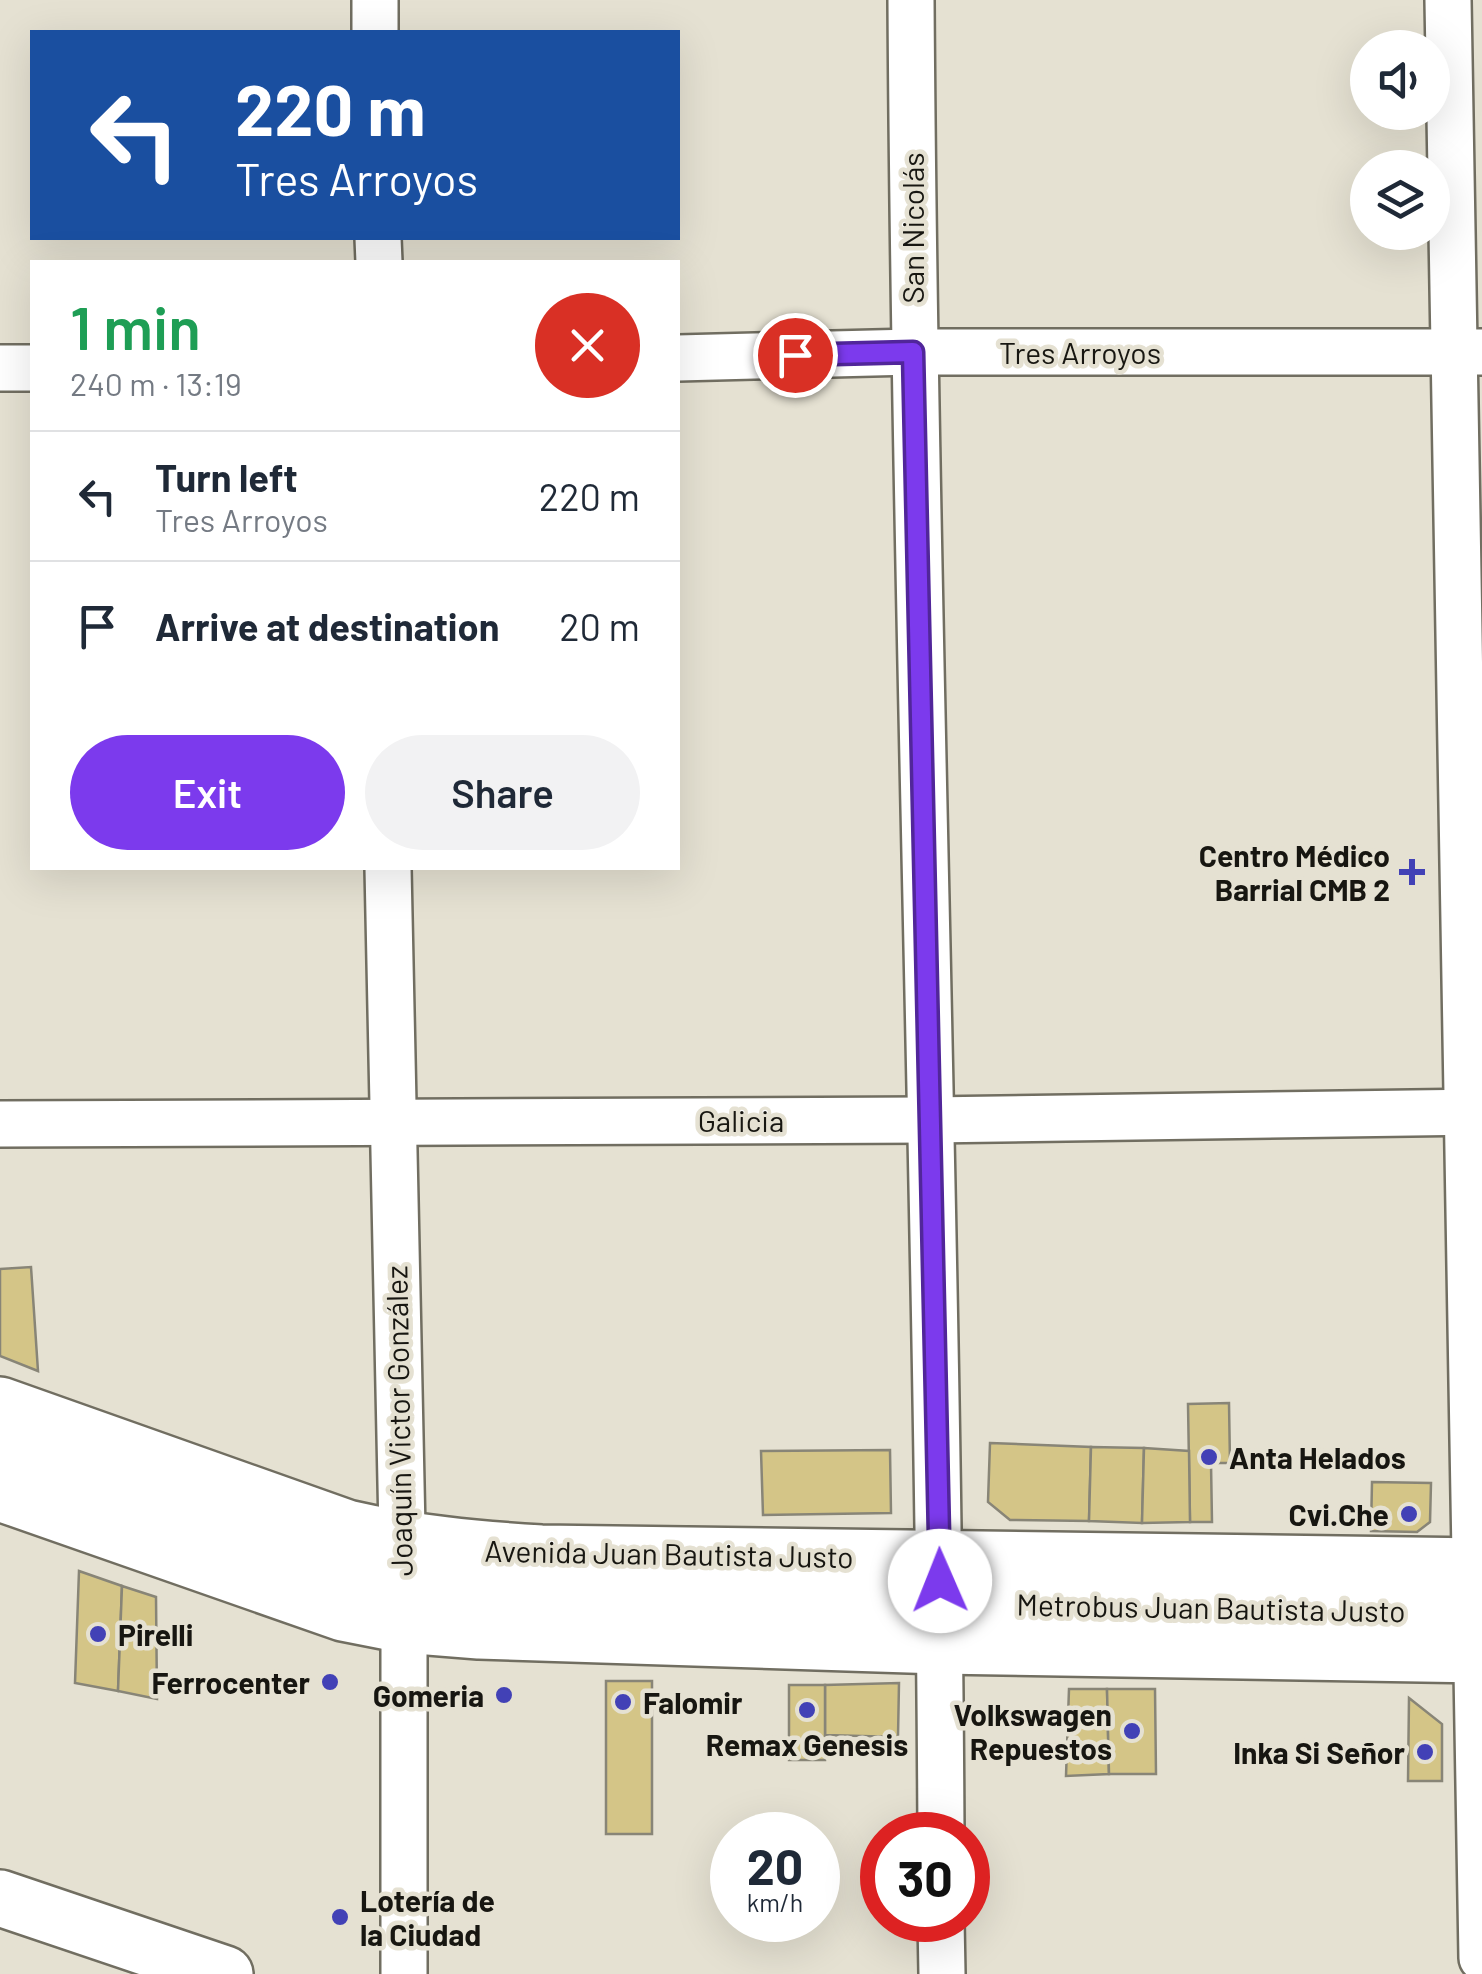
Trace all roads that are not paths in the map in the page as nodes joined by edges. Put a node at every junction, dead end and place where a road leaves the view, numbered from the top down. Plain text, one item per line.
1 (375, 0) edge
2 (911, 0) edge
3 (1448, 0) edge
4 (376, 30) edge
5 (913, 352) junction
6 (1469, 353) edge
7 (680, 358) edge
8 (0, 368) edge
9 (30, 368) edge
10 (388, 870) edge
11 (1474, 1112) edge
12 (392, 1120) junction
13 (929, 1120) junction
14 (0, 1124) edge
15 (0, 1405) edge
16 (0, 1454) edge
17 (0, 1493) edge
18 (402, 1582) junction
19 (940, 1603) junction
20 (1479, 1611) edge
21 (941, 1812) edge
22 (0, 1898) edge
23 (942, 1942) edge
24 (1482, 1958) edge
25 (225, 1974) edge
26 (404, 1974) edge
27 (942, 1974) edge

1 - 4 street
2 - 5 street, San Nicolás
3 - 6 street
5 - 6 street, Tres Arroyos
5 - 7 street, Tres Arroyos
5 - 13 street, San Nicolás
6 - 11 street
8 - 9 street
10 - 12 street, Joaquín Victor González
11 - 13 street, Galicia
11 - 20 street
12 - 13 street, Galicia
12 - 14 street, Galicia
12 - 18 street, Joaquín Victor González
13 - 19 street, San Nicolás
15 - 18 main road, Avenida Juan Bautista Justo
16 - 18 street
17 - 18 main road, Avenida Juan Bautista Justo
18 - 19 main road, Avenida Juan Bautista Justo
18 - 19 main road, Avenida Juan Bautista Justo
18 - 26 street, Joaquín Victor González
19 - 20 main road, Avenida Juan Bautista Justo
19 - 20 main road, Avenida Juan Bautista Justo
19 - 21 street, San Nicolás
20 - 24 street
22 - 25 main road
23 - 27 street

